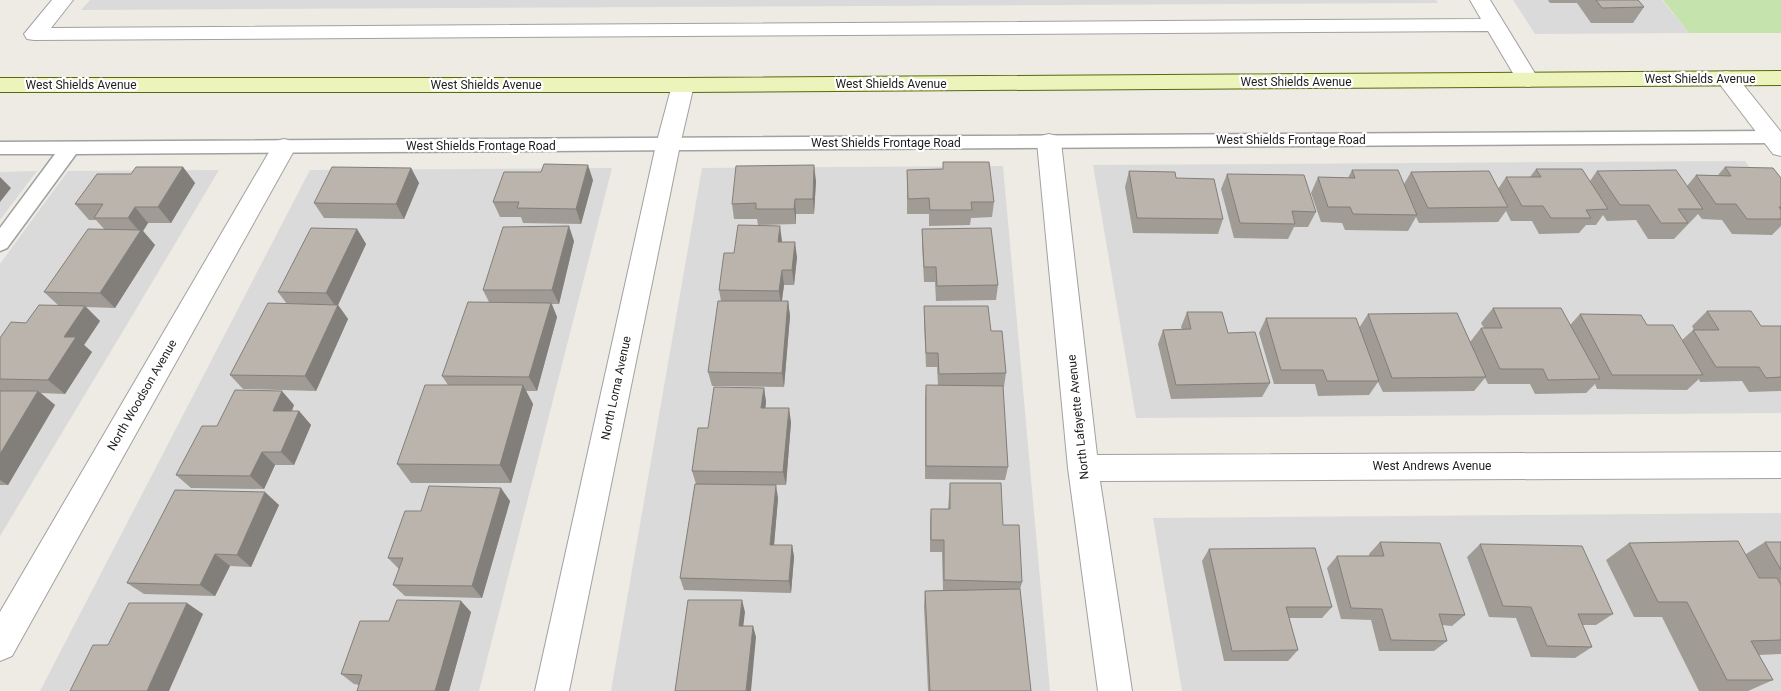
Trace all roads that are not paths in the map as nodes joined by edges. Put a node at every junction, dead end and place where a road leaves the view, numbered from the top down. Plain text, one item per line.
1 (63, 0) edge
2 (1480, 0) edge
3 (1495, 25) junction
4 (1726, 78) junction
5 (1781, 78) edge
6 (1528, 80) junction
7 (0, 85) edge
8 (683, 85) junction
9 (1049, 142) junction
10 (1777, 143) edge
11 (668, 145) junction
12 (284, 147) junction
13 (0, 148) edge
14 (71, 148) junction
15 (0, 243) edge
16 (1781, 465) edge
17 (1083, 468) junction
18 (0, 644) edge
19 (552, 691) edge
20 (1115, 691) edge

1 - 3 street
2 - 3 street
3 - 6 street
4 - 5 main road, West Shields Avenue
4 - 6 main road, West Shields Avenue
4 - 10 street
6 - 8 main road, West Shields Avenue
7 - 8 main road, West Shields Avenue
8 - 11 street, North Lorna Avenue
9 - 10 lane, West Shields Frontage Road
9 - 11 lane, West Shields Frontage Road
9 - 17 street, North Lafayette Avenue
11 - 12 lane, West Shields Frontage Road
11 - 19 street, North Lorna Avenue
12 - 14 lane, West Shields Frontage Road
12 - 18 street, North Woodson Avenue
13 - 14 lane, West Shields Frontage Road
14 - 15 lane
16 - 17 street, West Andrews Avenue
17 - 20 street, North Lafayette Avenue

